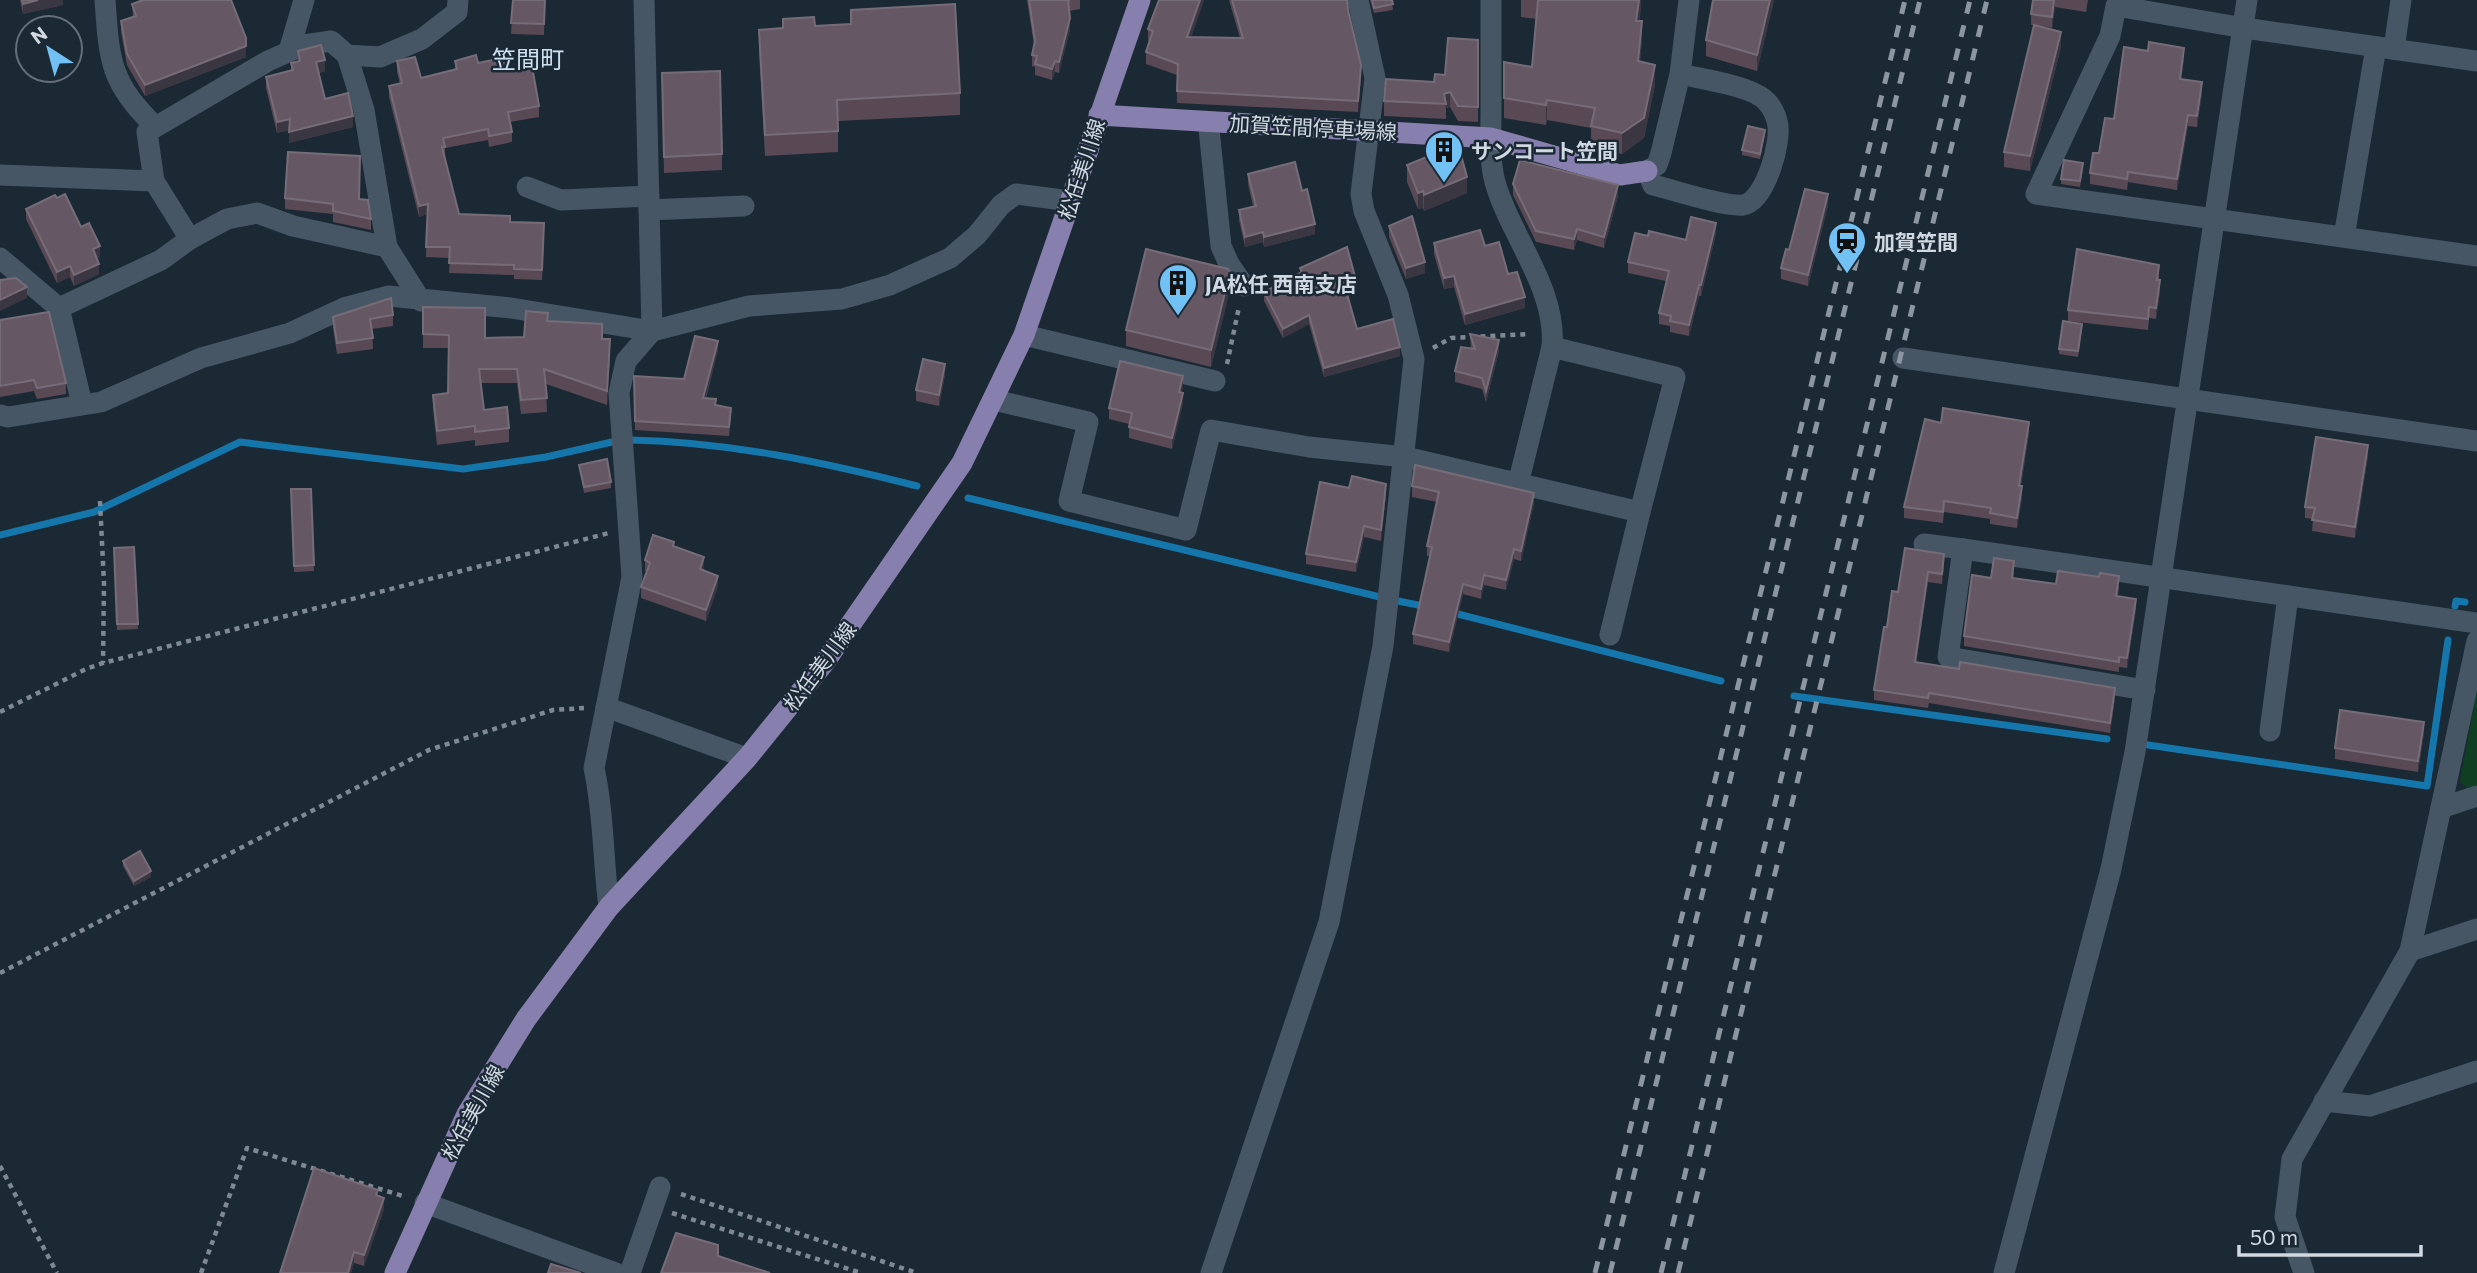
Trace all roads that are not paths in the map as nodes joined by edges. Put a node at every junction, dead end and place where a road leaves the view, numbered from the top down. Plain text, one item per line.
1 (105, 0) edge
2 (304, 0) edge
3 (458, 0) edge
4 (644, 0) edge
5 (1140, 0) edge
6 (1358, 0) edge
7 (1491, 0) edge
8 (1689, 0) edge
9 (2247, 0) edge
10 (2401, 0) edge
11 (2244, 28) junction
12 (2385, 48) junction
13 (289, 51) junction
14 (347, 55) junction
15 (2477, 61) edge
16 (1680, 74) junction
17 (1099, 115) junction
18 (155, 126) junction
19 (1209, 130) dead end
20 (1367, 130) junction
21 (1491, 138) junction
22 (1647, 171) junction
23 (0, 175) edge
24 (154, 181) junction
25 (527, 187) dead end
26 (1070, 201) junction
27 (649, 203) junction
28 (744, 205) dead end
29 (2215, 219) junction
30 (2344, 237) junction
31 (190, 239) junction
32 (387, 247) junction
33 (2477, 256) edge
34 (0, 258) edge
35 (1244, 286) road end
36 (421, 301) junction
37 (59, 308) junction
38 (652, 331) junction
39 (1024, 335) junction
40 (1553, 340) junction
41 (1903, 358) dead end
42 (1215, 381) road end
43 (2186, 399) junction
44 (994, 400) junction
45 (82, 404) junction
46 (0, 415) edge
47 (2477, 441) edge
48 (1405, 457) junction
49 (1518, 484) junction
50 (1640, 512) junction
51 (1924, 544) dead end
52 (1963, 549) junction
53 (2163, 576) junction
54 (2288, 596) junction
55 (2477, 622) edge
56 (1610, 635) dead end
57 (2477, 641) edge
58 (2145, 690) junction
59 (606, 707) junction
60 (2270, 731) dead end
61 (747, 758) junction
62 (2477, 796) edge
63 (2441, 808) junction
64 (609, 907) junction
65 (2477, 929) edge
66 (2410, 951) junction
67 (2477, 1071) edge
68 (2323, 1101) junction
69 (657, 1197) road end
70 (425, 1203) junction
71 (395, 1273) edge
72 (616, 1273) edge
73 (630, 1273) edge
74 (1211, 1273) edge
75 (2004, 1273) edge
76 (2304, 1273) edge

1 - 18 street
2 - 13 street
3 - 14 street
4 - 27 street
5 - 17 main road, 松任美川線
6 - 20 street
7 - 21 street
8 - 16 street
9 - 11 street
10 - 12 street
11 - 12 street
11 - 29 street
11 - 29 street
12 - 15 street
12 - 30 street
13 - 14 street
13 - 18 street
14 - 32 street
16 - 22 street
16 - 22 street
17 - 20 main road, 加賀笠間停車場線
17 - 26 main road, 松任美川線
18 - 24 street
19 - 35 street
20 - 21 main road, 加賀笠間停車場線
20 - 48 street
21 - 22 main road, 加賀笠間停車場線
21 - 40 street
23 - 24 street
24 - 31 street
25 - 27 street
26 - 38 street
26 - 39 main road, 松任美川線
27 - 28 street
27 - 38 street
29 - 30 street
29 - 43 street
30 - 33 street
31 - 32 street
31 - 37 street
32 - 36 street
34 - 37 street
36 - 38 street
36 - 45 street
37 - 45 street
38 - 59 street
39 - 42 street
39 - 44 main road, 松任美川線
40 - 49 street
40 - 50 street
41 - 43 street
43 - 47 street
43 - 53 street
44 - 48 street
44 - 61 main road, 松任美川線
45 - 46 street
48 - 49 street
48 - 74 street
49 - 50 street
50 - 56 street
51 - 52 street
52 - 53 street
52 - 58 street
53 - 54 street
53 - 58 street
54 - 55 street
54 - 60 street
57 - 63 street
58 - 75 street
59 - 61 street
59 - 64 street
61 - 64 main road, 松任美川線
62 - 63 street
63 - 66 street
64 - 70 main road, 松任美川線
65 - 66 street
66 - 68 street
67 - 68 street
68 - 76 street
69 - 73 street
70 - 71 main road, 松任美川線
70 - 72 street

